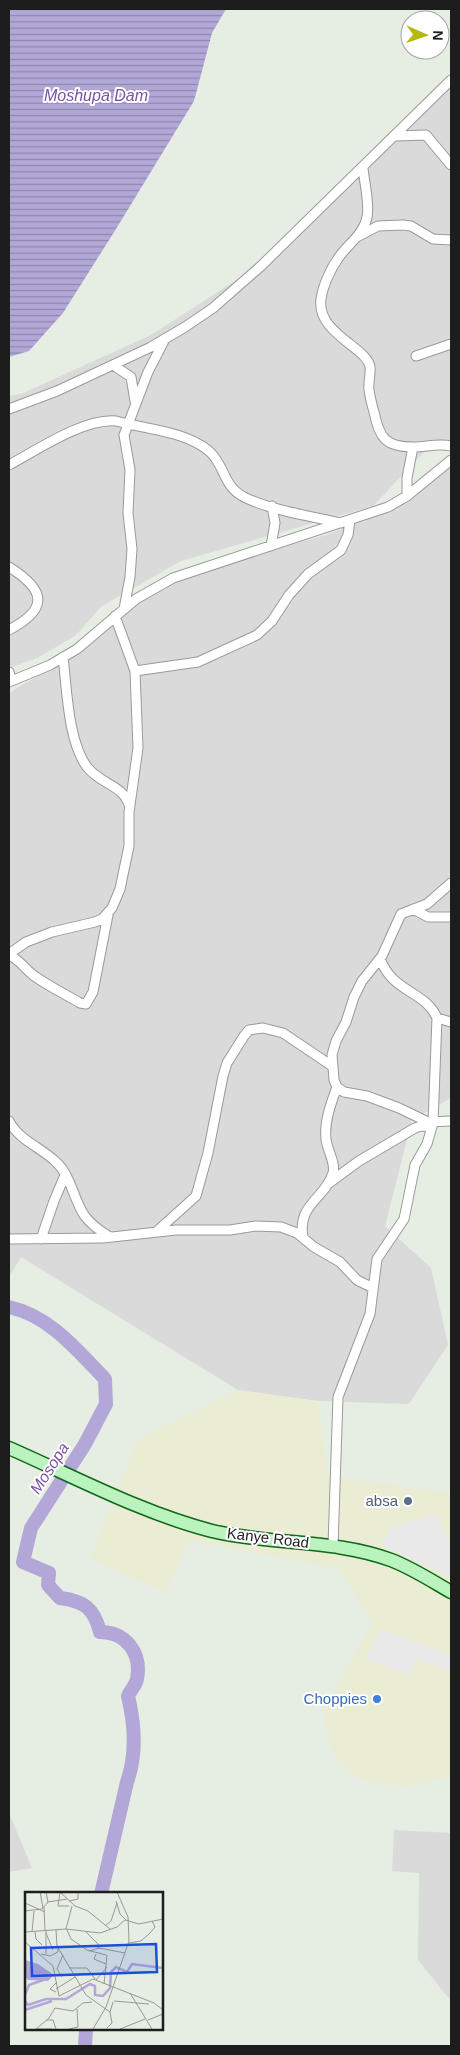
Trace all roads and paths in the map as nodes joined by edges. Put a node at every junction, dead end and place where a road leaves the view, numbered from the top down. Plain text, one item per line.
1 (451, 80) edge
2 (395, 136) junction
3 (451, 166) edge
4 (363, 168) junction
5 (357, 237) junction
6 (451, 240) edge
7 (165, 339) junction
8 (451, 344) edge
9 (416, 356) dead end
10 (114, 365) junction
11 (135, 404) junction
12 (9, 409) edge
13 (127, 424) junction
14 (451, 446) edge
15 (413, 447) junction
16 (451, 460) edge
17 (9, 465) edge
18 (407, 496) junction
19 (272, 506) junction
20 (346, 521) junction
21 (271, 546) junction
22 (9, 567) edge
23 (124, 609) junction
24 (116, 616) junction
25 (9, 630) edge
26 (63, 657) junction
27 (135, 671) junction
28 (10, 677) edge
29 (130, 806) junction
30 (451, 883) edge
31 (413, 909) junction
32 (108, 915) junction
33 (451, 917) edge
34 (9, 954) edge
35 (380, 958) junction
36 (436, 1018) junction
37 (451, 1022) edge
38 (332, 1066) junction
39 (337, 1087) junction
40 (9, 1121) edge
41 (451, 1121) edge
42 (433, 1125) junction
43 (65, 1176) junction
44 (326, 1186) junction
45 (155, 1232) junction
46 (110, 1237) junction
47 (303, 1237) junction
48 (41, 1238) junction
49 (9, 1239) edge
50 (373, 1288) junction
51 (12, 1450) edge
52 (333, 1546) junction
53 (451, 1592) edge

1 - 2 street
2 - 3 street
2 - 4 street
4 - 5 street
4 - 7 street
5 - 6 street
5 - 15 street
7 - 10 street
7 - 11 street
8 - 9 street
10 - 11 street
10 - 12 street
11 - 13 street
13 - 17 street
13 - 19 street
13 - 23 street
14 - 15 street
15 - 18 street
16 - 18 street
18 - 20 street
19 - 20 street
19 - 21 street
20 - 21 street
20 - 27 street
21 - 23 street
22 - 25 street
23 - 24 street
24 - 26 street
24 - 27 street
26 - 28 street
26 - 29 street
27 - 29 street
29 - 32 street
30 - 31 street
31 - 33 street
31 - 35 street
32 - 34 street
32 - 34 street
35 - 36 street
35 - 38 street
36 - 37 street
36 - 42 street
38 - 39 street
38 - 45 street
39 - 42 street
39 - 44 street
40 - 43 street
41 - 42 street
42 - 44 street
42 - 50 street
43 - 46 street
43 - 48 street
44 - 47 street
45 - 46 street
45 - 47 street
46 - 48 street
47 - 50 street
48 - 49 street
50 - 52 street
51 - 52 main road, Kanye Road
52 - 53 main road, Kanye Road

